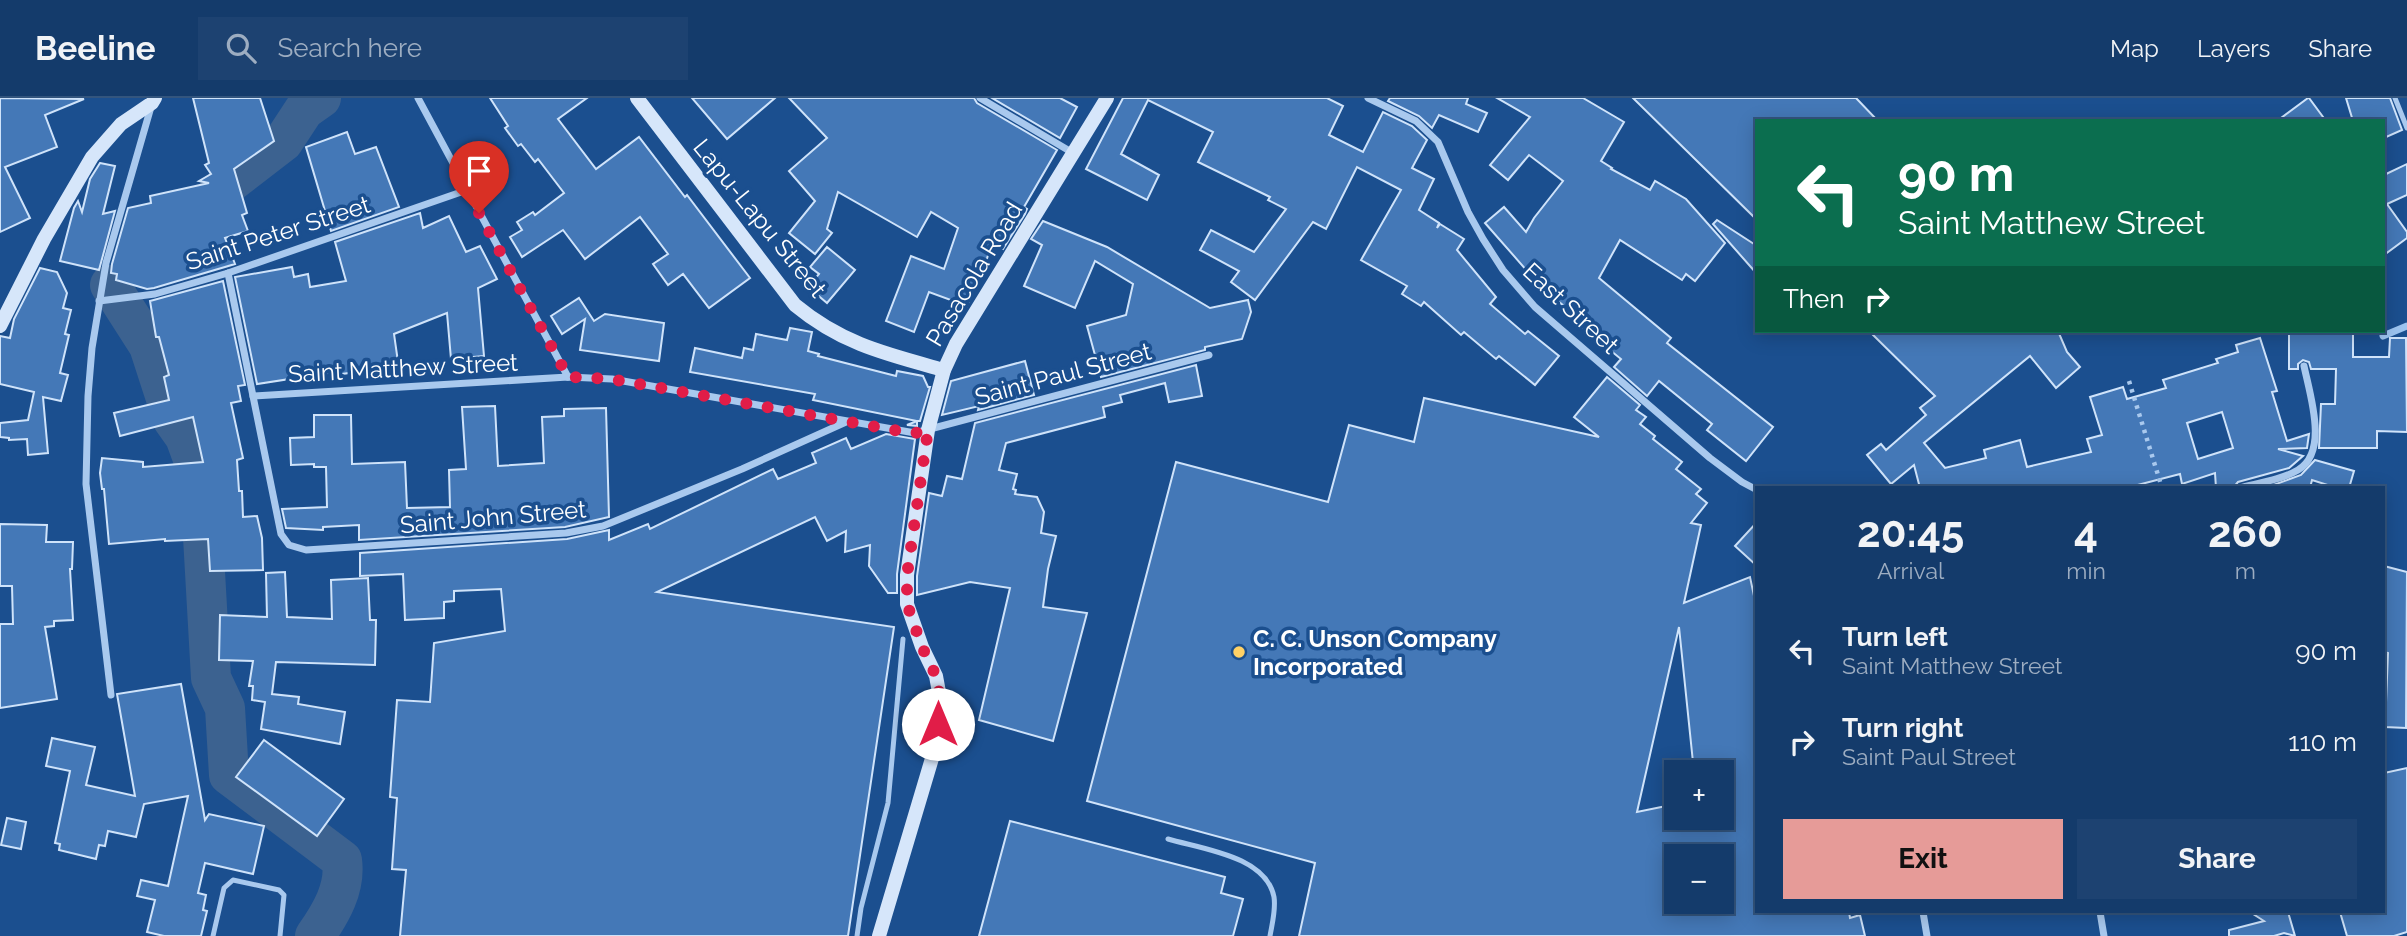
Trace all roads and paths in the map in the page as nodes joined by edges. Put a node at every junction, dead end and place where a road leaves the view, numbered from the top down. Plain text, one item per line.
1 (418, 98) edge
2 (637, 98) edge
3 (980, 98) edge
4 (1107, 98) edge
5 (1368, 98) edge
6 (2395, 98) edge
7 (154, 101) edge
8 (2407, 128) edge
9 (1074, 153) junction
10 (467, 190) junction
11 (228, 273) junction
12 (99, 301) junction
13 (0, 326) edge
14 (1209, 355) dead end
15 (2304, 366) dead end
16 (944, 370) junction
17 (568, 377) junction
18 (2129, 381) dead end
19 (253, 396) junction
20 (847, 421) junction
21 (928, 430) junction
22 (2161, 486) edge
23 (2246, 486) edge
24 (1755, 490) edge
25 (904, 639) dead end
26 (111, 695) dead end
27 (1168, 839) dead end
28 (1923, 913) edge
29 (2100, 913) edge
30 (213, 936) edge
31 (280, 936) edge
32 (857, 936) edge
33 (879, 936) edge
34 (1270, 936) edge
35 (1927, 936) edge
36 (2104, 936) edge

1 - 10 street
2 - 16 street, Lapu-Lapu Street
3 - 9 street
4 - 9 street, Pasacola Road
5 - 24 street, East Street
6 - 8 lane
7 - 12 street
7 - 13 street
9 - 16 street, Pasacola Road
10 - 11 street, Saint Peter Street
10 - 17 street
11 - 12 street, Saint Peter Street
11 - 19 street
12 - 26 street
14 - 21 street, Saint Paul Street
15 - 23 street
16 - 21 street, Pasacola Road
17 - 19 street, Saint Matthew Street
17 - 20 street, Saint Matthew Street
18 - 22 path
19 - 20 street, Saint John Street
20 - 21 street, Saint Matthew Street
21 - 33 street, Pasacola Road
25 - 32 lane
27 - 34 lane
28 - 35 street
29 - 36 street
30 - 31 lane

